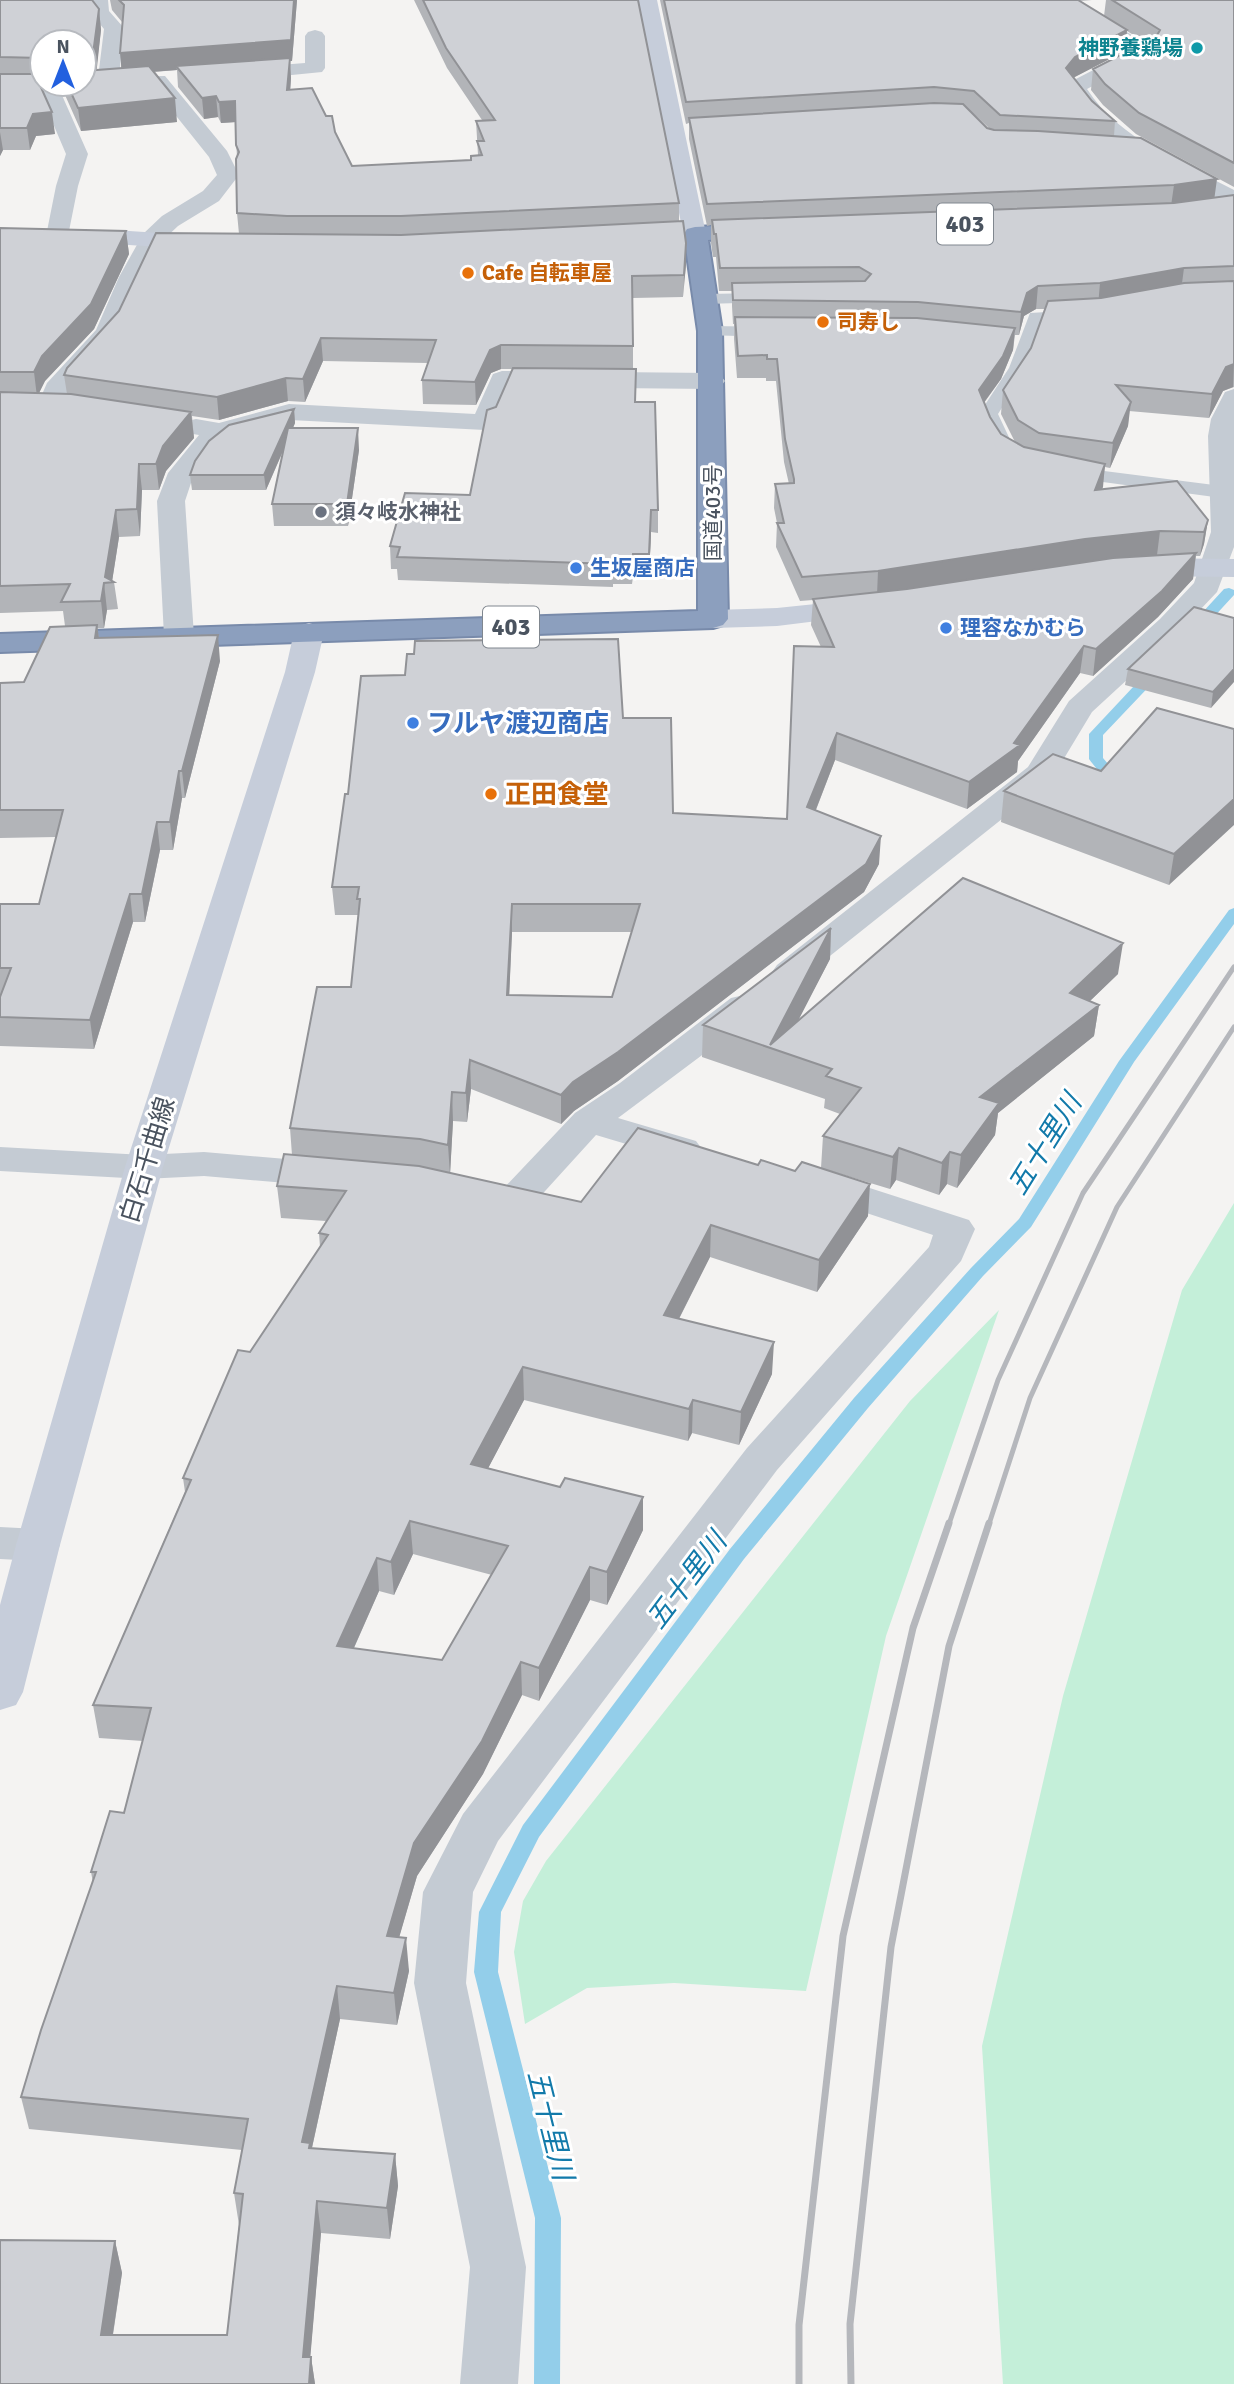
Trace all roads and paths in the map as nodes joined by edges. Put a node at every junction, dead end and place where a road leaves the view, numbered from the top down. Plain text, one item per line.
1 (98, 0) edge
2 (647, 0) edge
3 (1067, 5) edge
4 (1113, 6) dead end
5 (315, 36) dead end
6 (223, 75) edge
7 (184, 78) edge
8 (158, 80) junction
9 (108, 83) junction
10 (98, 84) edge
11 (0, 87) edge
12 (28, 87) edge
13 (53, 98) edge
14 (1117, 150) edge
15 (1144, 152) junction
16 (1234, 199) edge
17 (1234, 208) edge
18 (1208, 212) edge
19 (787, 230) edge
20 (695, 234) junction
21 (57, 236) junction
22 (0, 237) edge
23 (625, 238) edge
24 (151, 239) junction
25 (225, 244) edge
26 (788, 298) edge
27 (705, 299) junction
28 (1098, 314) edge
29 (710, 331) junction
30 (792, 332) edge
31 (1004, 341) edge
32 (1029, 344) junction
33 (712, 381) junction
34 (1234, 397) edge
35 (49, 408) edge
36 (166, 424) edge
37 (220, 431) junction
38 (1018, 461) edge
39 (1042, 469) edge
40 (1222, 492) junction
41 (1223, 567) edge
42 (1120, 568) edge
43 (891, 605) edge
44 (713, 619) junction
45 (309, 632) junction
46 (179, 636) junction
47 (0, 643) edge
48 (588, 1121) junction
49 (717, 1157) edge
50 (0, 1158) edge
51 (144, 1167) junction
52 (792, 1175) edge
53 (367, 1178) edge
54 (447, 1188) edge
55 (19, 1544) edge
56 (0, 1692) edge
57 (489, 2384) edge

1 - 9 street
2 - 20 main road
3 - 4 street
3 - 15 street
5 - 6 street
7 - 8 street
8 - 9 street
8 - 24 street
9 - 10 street
11 - 12 street
13 - 21 street
14 - 15 lane
15 - 16 street
17 - 18 highway
19 - 20 highway
20 - 23 main road
20 - 27 highway, 国道403号
21 - 22 main road
21 - 24 main road
24 - 25 main road
24 - 35 street
26 - 27 lane
27 - 29 highway, 国道403号
28 - 32 lane
29 - 30 lane
29 - 33 highway, 国道403号
31 - 32 lane
32 - 38 lane
33 - 37 street
33 - 44 highway, 国道403号
34 - 40 street
36 - 37 street
37 - 46 street
39 - 40 lane
40 - 41 street
41 - 42 main road
41 - 48 street
43 - 44 main road
44 - 45 highway, 403
45 - 46 highway, 403
45 - 51 main road, 白石千曲線
46 - 47 highway, 403
48 - 49 street
48 - 54 street
50 - 51 street
51 - 53 street
51 - 55 main road, 白石千曲線
52 - 57 street
55 - 56 main road, 白石千曲線

